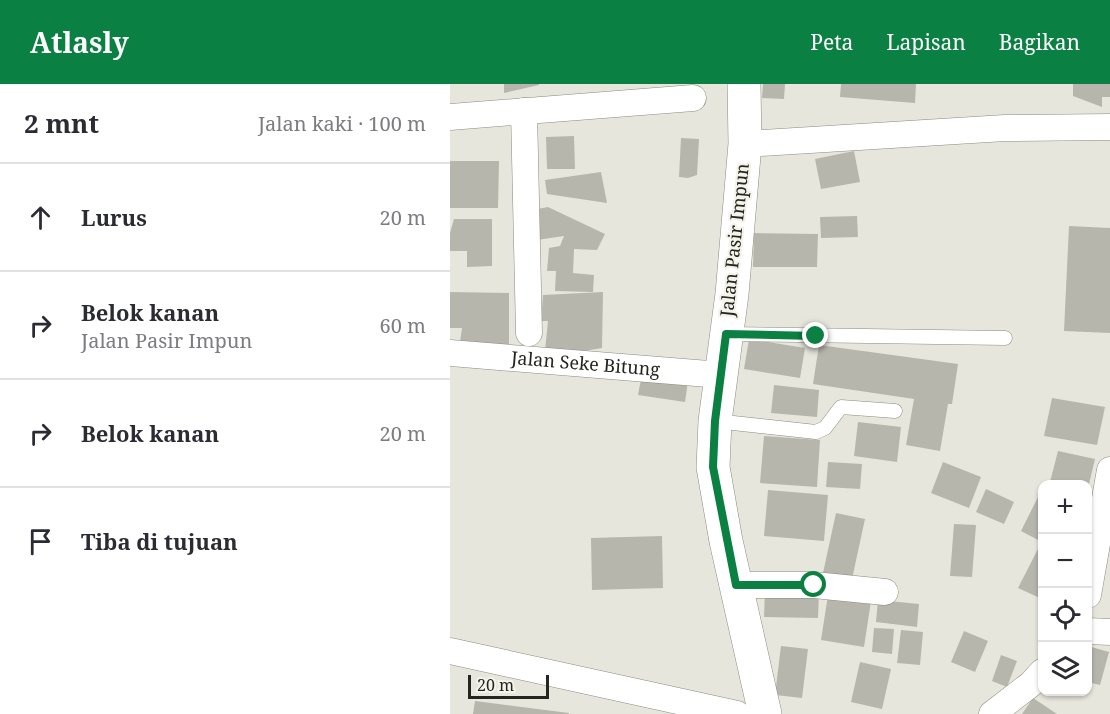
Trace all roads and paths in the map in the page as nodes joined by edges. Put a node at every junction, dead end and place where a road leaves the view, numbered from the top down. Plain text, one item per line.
1 (744, 84) edge
2 (693, 98) dead end
3 (524, 111) junction
4 (450, 117) edge
5 (1110, 127) edge
6 (745, 144) junction
7 (529, 333) dead end
8 (726, 334) junction
9 (1005, 338) dead end
10 (450, 353) edge
11 (721, 375) junction
12 (895, 411) dead end
13 (715, 421) junction
14 (1110, 470) edge
15 (736, 585) junction
16 (1089, 588) edge
17 (885, 592) dead end
18 (1092, 631) edge
19 (1110, 632) edge
20 (450, 651) edge
21 (1038, 676) edge
22 (737, 714) edge
23 (765, 714) edge
24 (992, 714) edge

1 - 6 street, Jalan Pasir Impun
2 - 3 street
3 - 4 street
3 - 7 street
5 - 6 street
6 - 8 street, Jalan Pasir Impun
8 - 9 lane
8 - 11 street, Jalan Pasir Impun
10 - 11 street, Jalan Seke Bitung
11 - 13 street, Jalan Pasir Impun
12 - 13 lane
13 - 15 street, Jalan Pasir Impun
14 - 16 street
15 - 17 street
15 - 23 street, Jalan Pasir Impun
18 - 19 street
20 - 22 street
21 - 24 street

